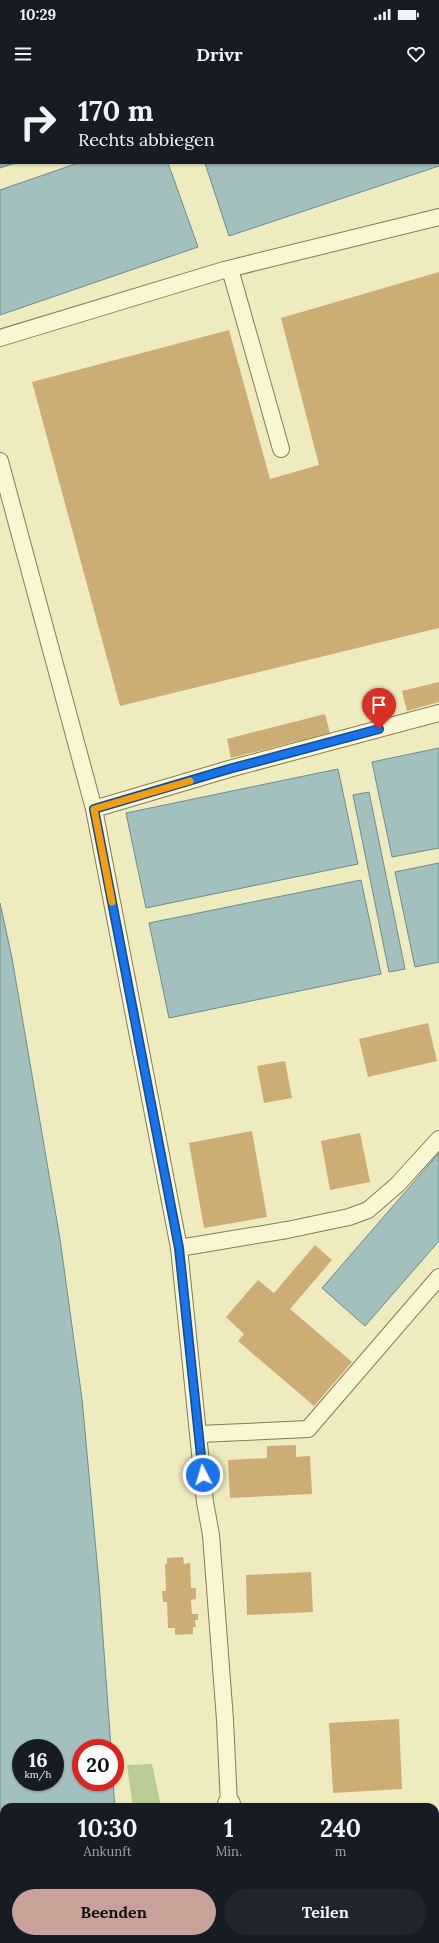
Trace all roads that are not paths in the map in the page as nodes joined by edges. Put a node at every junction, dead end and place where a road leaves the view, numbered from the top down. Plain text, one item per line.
1 (439, 217) edge
2 (230, 268) junction
3 (0, 338) edge
4 (281, 449) dead end
5 (0, 461) edge
6 (439, 713) edge
7 (94, 809) junction
8 (439, 1139) edge
9 (179, 1248) junction
10 (439, 1277) edge
11 (199, 1434) junction
12 (229, 1803) edge

1 - 2 lane
2 - 3 lane
2 - 4 lane
5 - 7 lane
6 - 7 lane
7 - 9 lane
8 - 9 lane
9 - 11 lane
10 - 11 lane
11 - 12 lane

